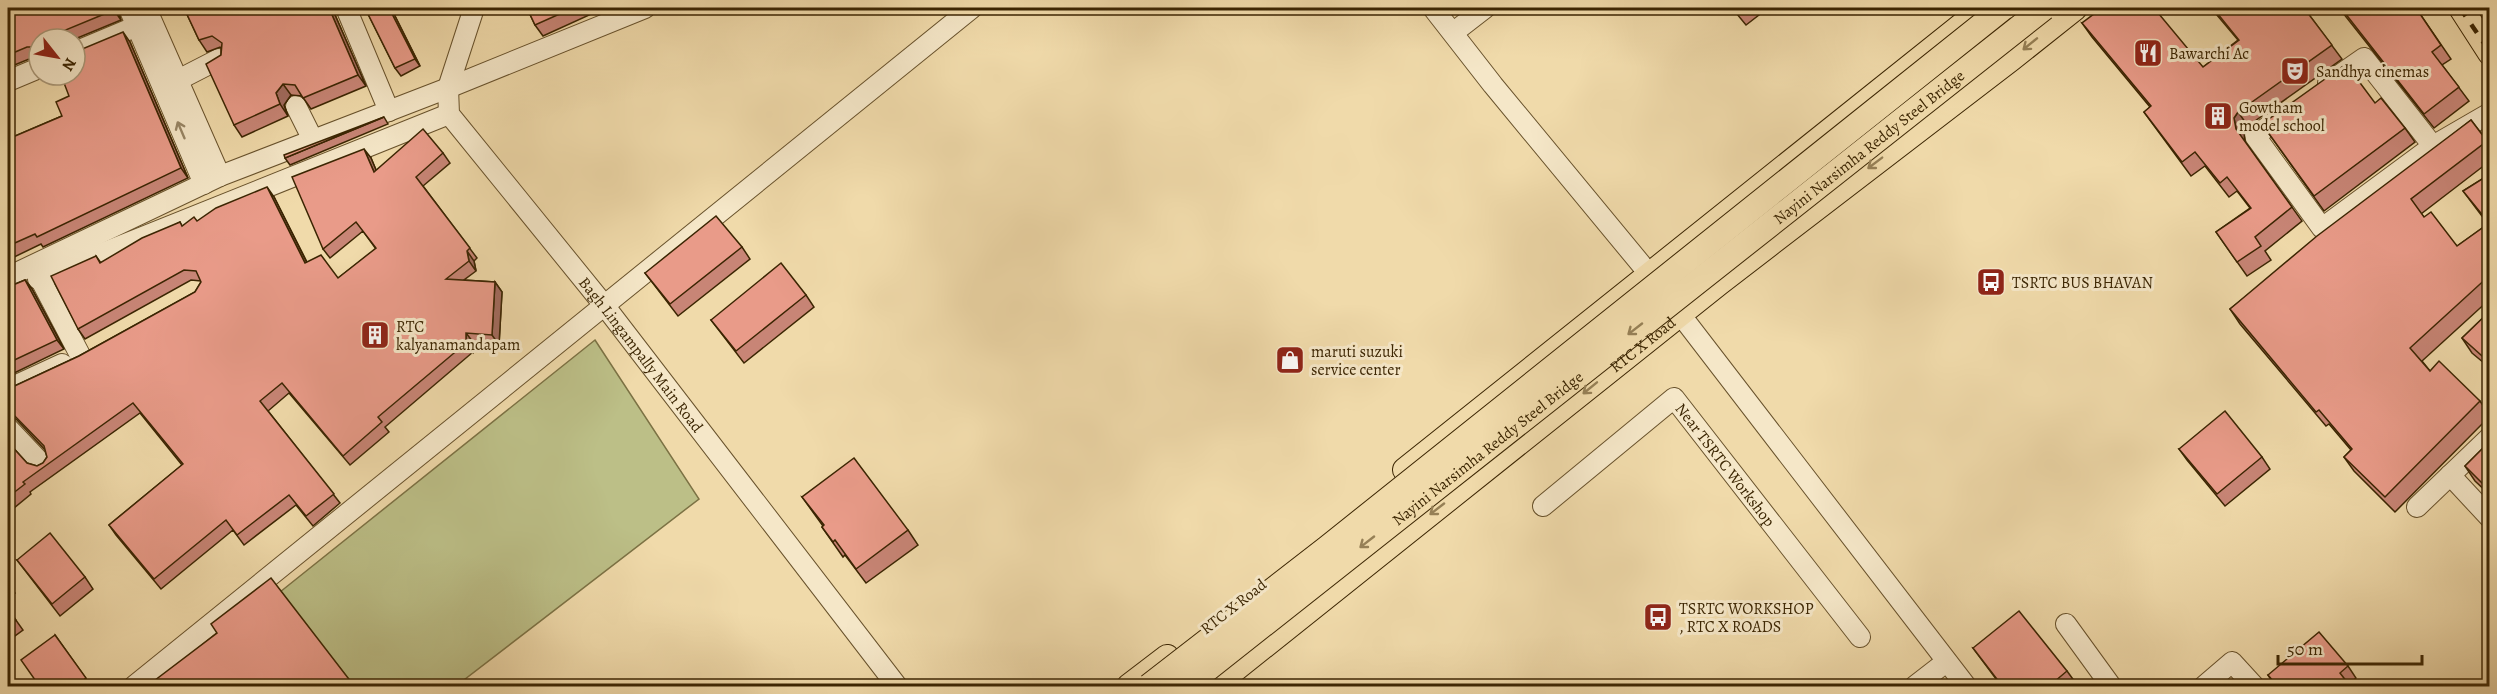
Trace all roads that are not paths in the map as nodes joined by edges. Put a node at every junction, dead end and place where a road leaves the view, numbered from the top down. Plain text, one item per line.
1 (129, 8) edge
2 (346, 8) edge
3 (474, 8) edge
4 (645, 8) edge
5 (972, 8) edge
6 (1433, 8) edge
7 (1485, 8) edge
8 (1984, 8) edge
9 (2003, 8) edge
10 (2044, 8) edge
11 (2075, 8) edge
12 (2461, 8) edge
13 (144, 18) edge
14 (1454, 32) junction
15 (87, 46) edge
16 (2490, 53) edge
17 (219, 59) edge
18 (27, 73) edge
19 (178, 80) junction
20 (8, 81) edge
21 (448, 88) junction
22 (296, 106) dead end
23 (389, 111) junction
24 (2490, 113) edge
25 (450, 114) junction
26 (313, 140) junction
27 (2433, 146) junction
28 (212, 180) junction
29 (9, 271) edge
30 (36, 272) junction
31 (1650, 275) junction
32 (604, 305) junction
33 (1680, 316) junction
34 (100, 345) edge
35 (80, 356) junction
36 (8, 389) edge
37 (2490, 437) edge
38 (11, 439) edge
39 (42, 464) edge
40 (2450, 475) junction
41 (1543, 506) dead end
42 (2417, 507) dead end
43 (2490, 518) edge
44 (2067, 624) dead end
45 (1860, 637) dead end
46 (1946, 662) junction
47 (134, 687) edge
48 (897, 687) edge
49 (1129, 687) edge
50 (1149, 687) edge
51 (1186, 687) edge
52 (1214, 687) edge
53 (1915, 687) edge
54 (1966, 687) edge
55 (2111, 687) edge
56 (2204, 687) edge
57 (2254, 687) edge

1 - 13 street
2 - 23 street
3 - 21 street
4 - 21 street
5 - 32 street
6 - 14 street
7 - 14 street
8 - 31 main road, RTC X Road
9 - 50 main road, Nayini Narsimha Reddy Steel Bridge, bridge
10 -> 51 main road, Nayini Narsimha Reddy Steel Bridge, bridge
11 -> 33 main road, RTC X Road
12 - 16 main road
13 - 15 street
13 - 19 street
28 -> 13 street
14 - 31 street
17 - 19 street
18 - 20 street
19 - 28 street
21 - 23 street
21 - 25 street
22 - 26 street
23 - 26 street
24 - 27 street
25 - 30 street
25 - 32 street, Bagh Lingampally Main Road
26 - 28 street
27 - 27 street
28 - 30 street
29 - 30 street
30 - 35 street
31 - 33 street
31 - 49 main road, RTC X Road
32 - 47 street
32 - 48 street, Bagh Lingampally Main Road
33 - 46 street
33 -> 52 main road, RTC X Road
34 - 35 street
35 - 36 street
37 - 40 street
38 - 39 street
40 - 42 street
40 - 43 street
41 - 45 street, Near TSRTC Workshop
44 - 55 street
46 - 53 street
46 - 54 street
56 - 57 street

